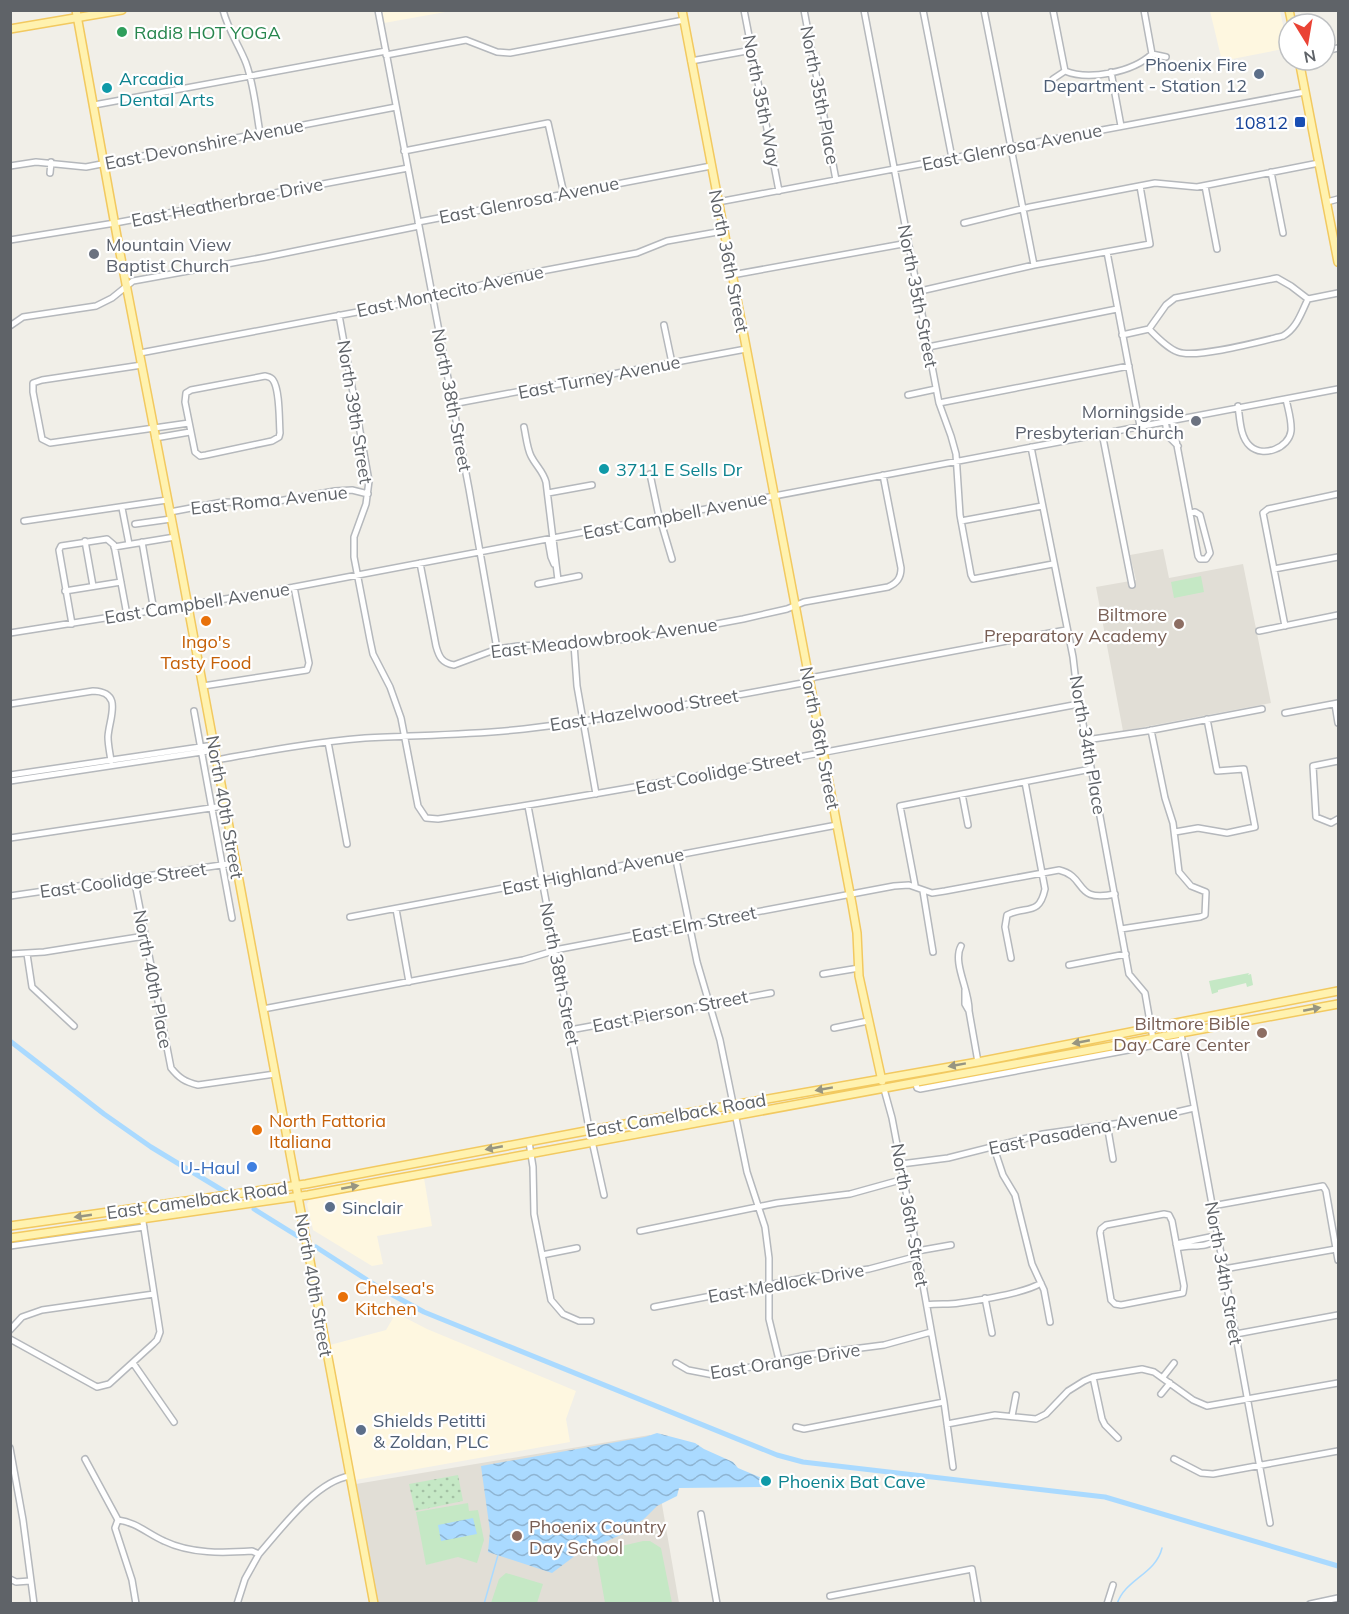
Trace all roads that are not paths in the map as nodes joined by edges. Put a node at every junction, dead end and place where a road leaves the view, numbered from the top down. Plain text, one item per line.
1 (122, 10) edge
2 (223, 10) edge
3 (378, 10) edge
4 (682, 10) edge
5 (744, 10) edge
6 (804, 10) edge
7 (864, 10) edge
8 (923, 10) edge
9 (984, 10) edge
10 (1053, 10) edge
11 (1144, 10) edge
12 (77, 15) edge
13 (684, 20) junction
14 (10, 29) edge
15 (752, 50) junction
16 (386, 53) junction
17 (1152, 54) junction
18 (1166, 57) dead end
19 (692, 62) junction
20 (1065, 71) junction
21 (1111, 72) junction
22 (1301, 72) edge
23 (250, 76) junction
24 (1053, 79) dead end
25 (1305, 92) junction
26 (94, 105) junction
27 (396, 107) junction
28 (1121, 126) junction
29 (260, 133) junction
30 (1011, 147) junction
31 (404, 151) junction
32 (952, 158) junction
33 (51, 162) junction
34 (104, 162) junction
35 (1319, 163) junction
36 (10, 166) edge
37 (711, 166) junction
38 (408, 168) junction
39 (894, 169) junction
40 (1271, 172) junction
41 (50, 173) dead end
42 (837, 180) junction
43 (1140, 186) junction
44 (1205, 186) junction
45 (779, 191) junction
46 (564, 194) junction
47 (1338, 199) edge
48 (718, 202) junction
49 (1327, 202) junction
50 (1023, 208) junction
51 (115, 223) junction
52 (964, 223) dead end
53 (418, 224) junction
54 (723, 231) junction
55 (1282, 233) dead end
56 (10, 240) edge
57 (908, 243) junction
58 (1217, 249) dead end
59 (1107, 252) junction
60 (1338, 261) edge
61 (1034, 265) junction
62 (732, 275) junction
63 (126, 285) junction
64 (916, 292) junction
65 (1338, 293) edge
66 (432, 298) junction
67 (1308, 299) junction
68 (1117, 309) junction
69 (339, 315) junction
70 (664, 325) dead end
71 (10, 326) edge
72 (1149, 329) junction
73 (1122, 335) junction
74 (928, 348) junction
75 (746, 349) junction
76 (140, 353) junction
77 (672, 363) junction
78 (142, 364) junction
79 (1129, 366) junction
80 (936, 389) junction
81 (1338, 389) edge
82 (908, 395) dead end
83 (1286, 399) junction
84 (939, 403) junction
85 (452, 404) junction
86 (1238, 406) junction
87 (1169, 420) junction
88 (189, 423) junction
89 (1140, 426) junction
90 (168, 427) junction
91 (524, 427) dead end
92 (153, 428) junction
93 (190, 432) junction
94 (1102, 433) junction
95 (170, 436) junction
96 (155, 438) junction
97 (1031, 447) junction
98 (956, 461) junction
99 (650, 474) dead end
100 (883, 475) junction
101 (592, 485) dead end
102 (548, 493) junction
103 (368, 494) junction
104 (1338, 494) edge
105 (775, 497) junction
106 (168, 500) junction
107 (1042, 506) junction
108 (122, 508) junction
109 (1191, 513) junction
110 (171, 515) junction
111 (660, 519) junction
112 (24, 521) dead end
113 (961, 521) junction
114 (135, 525) dead end
115 (175, 537) junction
116 (550, 539) junction
117 (85, 541) junction
118 (142, 542) junction
119 (129, 544) junction
120 (114, 547) junction
121 (480, 552) junction
122 (1338, 557) edge
123 (672, 559) dead end
124 (420, 563) junction
125 (1053, 564) junction
126 (1274, 569) junction
127 (357, 575) junction
128 (579, 576) dead end
129 (558, 580) junction
130 (121, 582) junction
131 (538, 584) dead end
132 (1132, 585) dead end
133 (93, 586) junction
134 (294, 587) junction
135 (65, 591) junction
136 (188, 606) junction
137 (795, 606) junction
138 (154, 611) junction
139 (127, 615) junction
140 (1338, 615) edge
141 (72, 624) junction
142 (1285, 626) junction
143 (1066, 630) junction
144 (1259, 631) dead end
145 (10, 633) edge
146 (574, 644) junction
147 (496, 649) junction
148 (809, 680) junction
149 (203, 686) junction
150 (1337, 703) edge
151 (10, 704) edge
152 (1079, 704) junction
153 (1262, 709) dead end
154 (194, 711) dead end
155 (1285, 713) dead end
156 (1207, 719) junction
157 (583, 722) junction
158 (1338, 723) edge
159 (1152, 730) junction
160 (404, 737) junction
161 (1086, 740) junction
162 (328, 742) junction
163 (214, 747) junction
164 (202, 750) junction
165 (823, 752) junction
166 (216, 760) junction
167 (1338, 761) edge
168 (111, 763) junction
169 (1091, 769) junction
170 (10, 775) edge
171 (29, 775) junction
172 (10, 781) edge
173 (1025, 782) junction
174 (596, 794) junction
175 (962, 794) junction
176 (225, 806) junction
177 (528, 806) junction
178 (213, 808) junction
179 (426, 818) joint
180 (1338, 819) edge
181 (837, 825) junction
182 (968, 825) dead end
183 (1175, 832) junction
184 (10, 838) edge
185 (347, 843) dead end
186 (675, 855) junction
187 (235, 863) junction
188 (223, 865) junction
189 (1042, 872) junction
190 (134, 878) junction
191 (542, 880) junction
192 (915, 885) junction
193 (923, 891) junction
194 (850, 894) junction
195 (1115, 894) junction
196 (10, 896) edge
197 (396, 909) junction
198 (350, 917) dead end
199 (232, 918) dead end
200 (689, 925) junction
201 (1121, 929) junction
202 (145, 936) junction
203 (961, 946) dead end
204 (555, 950) junction
205 (933, 952) dead end
206 (10, 954) edge
207 (27, 954) junction
208 (1126, 954) junction
209 (1011, 958) dead end
210 (1069, 965) dead end
211 (859, 968) junction
212 (823, 974) dead end
213 (409, 982) junction
214 (1338, 991) edge
215 (771, 993) dead end
216 (1284, 1002) junction
217 (709, 1004) junction
218 (1338, 1004) edge
219 (263, 1009) junction
220 (1286, 1014) junction
221 (868, 1021) junction
222 (1179, 1023) junction
223 (74, 1026) dead end
224 (834, 1028) dead end
225 (1152, 1029) junction
226 (570, 1030) junction
227 (1182, 1037) junction
228 (1154, 1039) junction
229 (1031, 1052) junction
230 (978, 1062) junction
231 (1034, 1065) junction
232 (274, 1074) junction
233 (881, 1079) junction
234 (884, 1089) junction
235 (733, 1105) junction
236 (1194, 1108) junction
237 (735, 1117) junction
238 (1107, 1124) junction
239 (591, 1130) junction
240 (593, 1141) junction
241 (529, 1142) junction
242 (993, 1145) junction
243 (531, 1153) junction
244 (1113, 1159) dead end
245 (431, 1160) junction
246 (901, 1164) junction
247 (432, 1171) junction
248 (904, 1179) junction
249 (296, 1186) junction
250 (604, 1195) dead end
251 (298, 1196) junction
252 (1212, 1206) junction
253 (759, 1207) junction
254 (141, 1209) junction
255 (143, 1223) junction
256 (10, 1226) edge
257 (640, 1231) dead end
258 (10, 1238) edge
259 (1199, 1239) junction
260 (1218, 1239) junction
261 (951, 1245) dead end
262 (10, 1246) edge
263 (1177, 1246) junction
264 (1200, 1247) junction
265 (577, 1248) dead end
266 (1336, 1249) junction
267 (917, 1253) junction
268 (542, 1255) junction
269 (1338, 1260) edge
270 (1224, 1269) junction
271 (1041, 1283) junction
272 (769, 1284) junction
273 (154, 1294) junction
274 (985, 1298) junction
275 (927, 1305) junction
276 (654, 1307) dead end
277 (1338, 1315) edge
278 (591, 1321) dead end
279 (1050, 1322) dead end
280 (10, 1330) edge
281 (931, 1332) junction
282 (992, 1333) dead end
283 (1236, 1334) junction
284 (10, 1339) edge
285 (779, 1360) junction
286 (133, 1363) junction
287 (676, 1363) dead end
288 (1174, 1363) dead end
289 (1093, 1377) junction
290 (1163, 1377) junction
291 (1170, 1383) junction
292 (1338, 1383) edge
293 (1161, 1394) dead end
294 (1016, 1395) dead end
295 (1247, 1400) junction
296 (944, 1402) junction
297 (1012, 1416) junction
298 (174, 1422) dead end
299 (947, 1424) junction
300 (796, 1427) dead end
301 (1118, 1438) dead end
302 (10, 1448) edge
303 (1338, 1451) edge
304 (86, 1459) dead end
305 (1174, 1459) dead end
306 (1259, 1466) junction
307 (953, 1467) dead end
308 (350, 1476) junction
309 (701, 1514) dead end
310 (118, 1520) junction
311 (1270, 1523) dead end
312 (259, 1554) junction
313 (10, 1579) edge
314 (30, 1581) junction
315 (1113, 1585) dead end
316 (830, 1596) dead end
317 (1338, 1598) edge
318 (34, 1604) edge
319 (136, 1604) edge
320 (237, 1604) edge
321 (374, 1604) edge
322 (717, 1604) edge
323 (978, 1604) edge
324 (1107, 1604) edge
325 (1310, 1604) edge

1 - 12 main road
2 - 23 street
3 - 16 street, North 38th Street
4 - 13 main road, North 36th Street
5 - 15 street, North 35th Way
6 - 42 street, North 35th Place
7 - 39 street, North 35th Street
8 - 32 street
9 - 30 street
10 - 20 street
11 - 17 street
12 - 14 main road
12 - 26 main road, North 40th Street
13 - 16 street
13 - 19 main road, North 36th Street
15 - 19 street
15 - 45 street, North 35th Way
16 - 23 street
16 - 27 street, North 38th Street
17 - 18 street
17 - 21 street
19 - 37 main road, North 36th Street
20 - 21 street
20 - 24 street
21 - 28 street
22 - 25 main road
23 - 26 street
23 - 29 street
25 - 28 street, East Glenrosa Avenue
25 - 35 main road
26 - 34 main road, North 40th Street
27 - 29 street, East Devonshire Avenue
27 - 31 street, North 38th Street
28 - 30 street, East Glenrosa Avenue
29 - 34 street, East Devonshire Avenue
30 - 32 street, East Glenrosa Avenue
30 - 50 street
31 - 38 street, North 38th Street
31 - 46 street
32 - 39 street, East Glenrosa Avenue
33 - 34 street, East Devonshire Avenue
33 - 36 street, East Devonshire Avenue
33 - 41 street
34 - 51 main road, North 40th Street
35 - 40 street
35 - 49 main road
37 - 46 street, East Glenrosa Avenue
37 - 48 main road, North 36th Street
38 - 51 street, East Heatherbrae Drive
38 - 53 street, North 38th Street
39 - 42 street, East Glenrosa Avenue
39 - 57 street, North 35th Street
40 - 44 street
40 - 55 street
42 - 45 street, East Glenrosa Avenue
43 - 44 street
43 - 50 street
43 - 59 street
44 - 58 street
45 - 48 street, East Glenrosa Avenue
46 - 53 street, East Glenrosa Avenue
47 - 49 street
48 - 54 main road, North 36th Street
49 - 60 main road
50 - 52 street
50 - 61 street
51 - 56 street, East Heatherbrae Drive
51 - 63 main road, North 40th Street
53 - 63 street, East Glenrosa Avenue
53 - 66 street, North 38th Street
54 - 62 main road, North 36th Street
54 - 66 street, East Montecito Avenue
57 - 62 street
57 - 64 street, North 35th Street
59 - 61 street
59 - 68 street
61 - 64 street
62 - 75 main road, North 36th Street
63 - 71 street, East Glenrosa Avenue
63 - 76 main road, North 40th Street
64 - 74 street, North 35th Street
65 - 67 street
66 - 69 street, East Montecito Avenue
66 - 85 street, North 38th Street
67 - 72 street
67 - 72 street
68 - 73 street
68 - 74 street
69 - 76 street, East Montecito Avenue
69 - 103 street, North 39th Street
70 - 77 street
72 - 73 street
73 - 79 street
74 - 80 street, North 35th Street
75 - 77 street, East Turney Avenue
75 - 105 main road, North 36th Street
76 - 78 main road, North 40th Street
77 - 85 street, East Turney Avenue
78 - 92 main road, North 40th Street
78 - 92 street
79 - 84 street
79 - 89 street
80 - 82 street
80 - 84 street, North 35th Street
81 - 83 street, East Campbell Avenue
83 - 86 street, East Campbell Avenue
83 - 86 street
84 - 98 street, North 35th Street
85 - 121 street, North 38th Street
86 - 87 street, East Campbell Avenue
87 - 89 street, East Campbell Avenue
87 - 109 street
88 - 90 street
88 - 93 street
88 - 93 street
89 - 94 street, East Campbell Avenue
90 - 92 street
90 - 95 street
91 - 102 street
92 - 96 main road, North 40th Street
93 - 95 street
94 - 97 street, East Campbell Avenue
94 - 132 street
95 - 96 street
96 - 106 main road, North 40th Street
97 - 98 street, East Campbell Avenue
97 - 107 street, North 34th Place
98 - 100 street, East Campbell Avenue
98 - 113 street, North 35th Street
99 - 111 street
100 - 105 street, East Campbell Avenue
100 - 137 street, East Meadowbrook Avenue
101 - 102 street
102 - 116 street
103 - 110 street, East Roma Avenue
103 - 127 street, North 39th Street
104 - 126 street
105 - 111 street, East Campbell Avenue
105 - 137 main road, North 36th Street
106 - 108 street
106 - 110 main road, North 40th Street
107 - 113 street
107 - 125 street, North 34th Place
108 - 112 street
108 - 119 street
109 - 109 street
110 - 114 street, East Roma Avenue
110 - 115 main road, North 40th Street
111 - 116 street, East Campbell Avenue
111 - 123 street
113 - 125 street, North 35th Street
115 - 118 street
115 - 136 main road, North 40th Street
116 - 121 street, East Campbell Avenue
116 - 129 street
117 - 120 street
117 - 133 street
117 - 135 street
118 - 119 street
118 - 138 street
119 - 120 street
120 - 130 street
121 - 124 street, East Campbell Avenue
121 - 147 street, North 38th Street
122 - 126 street
124 - 127 street, East Campbell Avenue
124 - 147 street, East Meadowbrook Avenue
125 - 143 street, North 34th Place
126 - 142 street
127 - 134 street, East Campbell Avenue
127 - 160 street, North 39th Street
128 - 129 street
129 - 131 street
130 - 133 street
130 - 139 street
133 - 135 street
134 - 136 street, East Campbell Avenue
134 - 149 street
135 - 141 street
136 - 138 street, East Campbell Avenue
136 - 149 main road, North 40th Street
137 - 146 street, East Meadowbrook Avenue
137 - 148 main road, North 36th Street
138 - 139 street, East Campbell Avenue
139 - 141 street, East Campbell Avenue
140 - 142 street
141 - 145 street, East Campbell Avenue
142 - 144 street
143 - 148 street, East Hazelwood Street
143 - 152 street, North 34th Place
146 - 147 street, East Meadowbrook Avenue
146 - 157 street
148 - 157 street, East Hazelwood Street
148 - 165 main road, North 36th Street
149 - 163 main road, North 40th Street
150 - 155 street
150 - 158 street
151 - 168 street
152 - 161 street, North 34th Place
152 - 165 street, East Coolidge Street
153 - 156 street
154 - 164 street, North 40th Street
156 - 159 street
156 - 183 street
157 - 160 street, East Hazelwood Street
157 - 174 street
159 - 161 street
159 - 183 street
160 - 162 street, East Hazelwood Street
160 - 179 street, North 39th Street
161 - 169 street, North 34th Place
162 - 166 street, East Hazelwood Street
162 - 185 street
163 - 164 street
163 - 166 main road, North 40th Street
164 - 168 street
164 - 178 street, North 40th Street
165 - 174 street, East Coolidge Street
165 - 181 main road, North 36th Street
166 - 176 main road, North 40th Street
167 - 180 street
168 - 171 street
169 - 173 street
169 - 195 street, North 34th Place
170 - 171 street
171 - 172 street
173 - 175 street
173 - 189 street
174 - 177 street, East Coolidge Street
175 - 182 street
175 - 192 street
176 - 178 street
176 - 187 main road, North 40th Street
177 - 179 street, East Coolidge Street
177 - 191 street, North 38th Street
178 - 184 street
178 - 188 street, North 40th Street
181 - 186 street, East Highland Avenue
181 - 194 main road, North 36th Street
183 - 201 street
186 - 191 street, East Highland Avenue
186 - 200 street
187 - 188 street, East Coolidge Street
187 - 219 main road, North 40th Street
188 - 190 street, East Coolidge Street
188 - 199 street, North 40th Street
189 - 193 street
189 - 195 street
189 - 209 street
190 - 196 street, East Coolidge Street
190 - 202 street, North 40th Place
191 - 197 street, East Highland Avenue
191 - 204 street, North 38th Street
192 - 193 street
192 - 194 street, East Elm Street
193 - 205 street
194 - 200 street, East Elm Street
194 - 211 main road, North 36th Street
195 - 201 street, North 34th Place
197 - 198 street, East Highland Avenue
197 - 213 street
200 - 204 street, East Elm Street
200 - 217 street
201 - 208 street, North 34th Place
202 - 207 street
202 - 232 street, North 40th Place
203 - 230 street
204 - 213 street, East Elm Street
204 - 226 street, North 38th Street
206 - 207 street
207 - 223 street
208 - 210 street
208 - 225 street, North 34th Place
211 - 212 street
211 - 221 main road, North 36th Street
213 - 219 street, East Elm Street
214 - 216 main road, East Camelback Road
215 - 217 street, East Pierson Street
216 - 220 main road
216 - 222 main road, East Camelback Road
217 - 226 street, East Pierson Street
217 - 235 street
220 -> 218 main road, East Camelback Road
219 - 232 main road, North 40th Street
220 - 227 main road, East Camelback Road
221 - 224 street
221 - 233 main road, North 36th Street
222 - 225 main road, East Camelback Road
222 - 227 street, North 34th Street
225 - 228 street, North 34th Place
225 -> 229 main road, East Camelback Road
226 - 239 street, North 38th Street
227 - 228 main road, East Camelback Road
227 - 231 street, East Camelback Road
227 - 236 street, North 34th Street
228 - 231 main road, East Camelback Road
229 - 230 main road, East Camelback Road
229 - 231 main road
230 -> 233 main road, East Camelback Road
231 - 234 main road, East Camelback Road
232 - 249 main road, North 40th Street
233 - 234 main road, North 36th Street
233 -> 235 main road, East Camelback Road
234 - 237 main road, East Camelback Road
234 - 246 street, North 36th Street
235 - 237 street
235 - 239 main road, East Camelback Road
236 - 238 street, East Pasadena Avenue
236 - 252 street, North 34th Street
237 - 240 main road, East Camelback Road
237 - 253 street
238 - 242 street, East Pasadena Avenue
238 - 244 street
239 - 240 street, North 38th Street
239 - 241 main road, East Camelback Road
240 - 243 main road, East Camelback Road
240 - 250 street, East Camelback Road
241 - 243 street
241 -> 245 main road, East Camelback Road
242 - 246 street, East Pasadena Avenue
242 - 271 street
243 - 247 main road, East Camelback Road
243 - 268 street
245 - 247 main road
245 - 249 main road, East Camelback Road
246 - 248 street, North 36th Street
251 -> 247 main road, East Camelback Road
248 - 253 street
248 - 267 street, North 36th Street
249 - 251 main road, North 40th Street
249 - 254 main road, East Camelback Road
251 - 255 main road, East Camelback Road
251 - 308 main road, North 40th Street
252 - 260 street, North 34th Street
252 - 266 street
253 - 257 street
253 - 272 street
254 - 255 street
254 -> 256 main road, East Camelback Road
255 - 258 main road, East Camelback Road
255 - 262 street, East Camelback Road
255 - 273 street
259 - 260 street
259 - 263 street
259 - 264 street
260 - 264 street
260 - 270 street, North 34th Street
261 - 267 street, East Medlock Drive
263 - 263 street
263 - 264 street
265 - 268 street
266 - 269 street
266 - 270 street
267 - 272 street, East Medlock Drive
267 - 275 street, North 36th Street
268 - 278 street
270 - 283 street, North 34th Street
271 - 274 street
271 - 279 street
272 - 276 street, East Medlock Drive
272 - 285 street
273 - 280 street
273 - 286 street
274 - 275 street
274 - 282 street
275 - 281 street, North 36th Street
277 - 283 street
281 - 285 street, East Orange Drive
281 - 296 street, North 36th Street
283 - 295 street, North 34th Street
284 - 286 street
285 - 287 street, East Orange Drive
286 - 298 street
288 - 290 street
289 - 290 street
289 - 297 street
289 - 301 street
290 - 291 street
291 - 293 street
291 - 295 street
292 - 295 street
294 - 297 street
295 - 306 street, North 34th Street
296 - 299 street, North 36th Street
296 - 300 street
297 - 299 street
299 - 307 street, North 36th Street
302 - 314 street
303 - 306 street
304 - 310 street
305 - 306 street
306 - 311 street, North 34th Street
308 - 312 street
308 - 321 main road, North 40th Street
309 - 322 street
310 - 312 street
310 - 319 street
312 - 320 street
313 - 314 street
314 - 318 street
315 - 324 street
316 - 323 street
317 - 325 street

